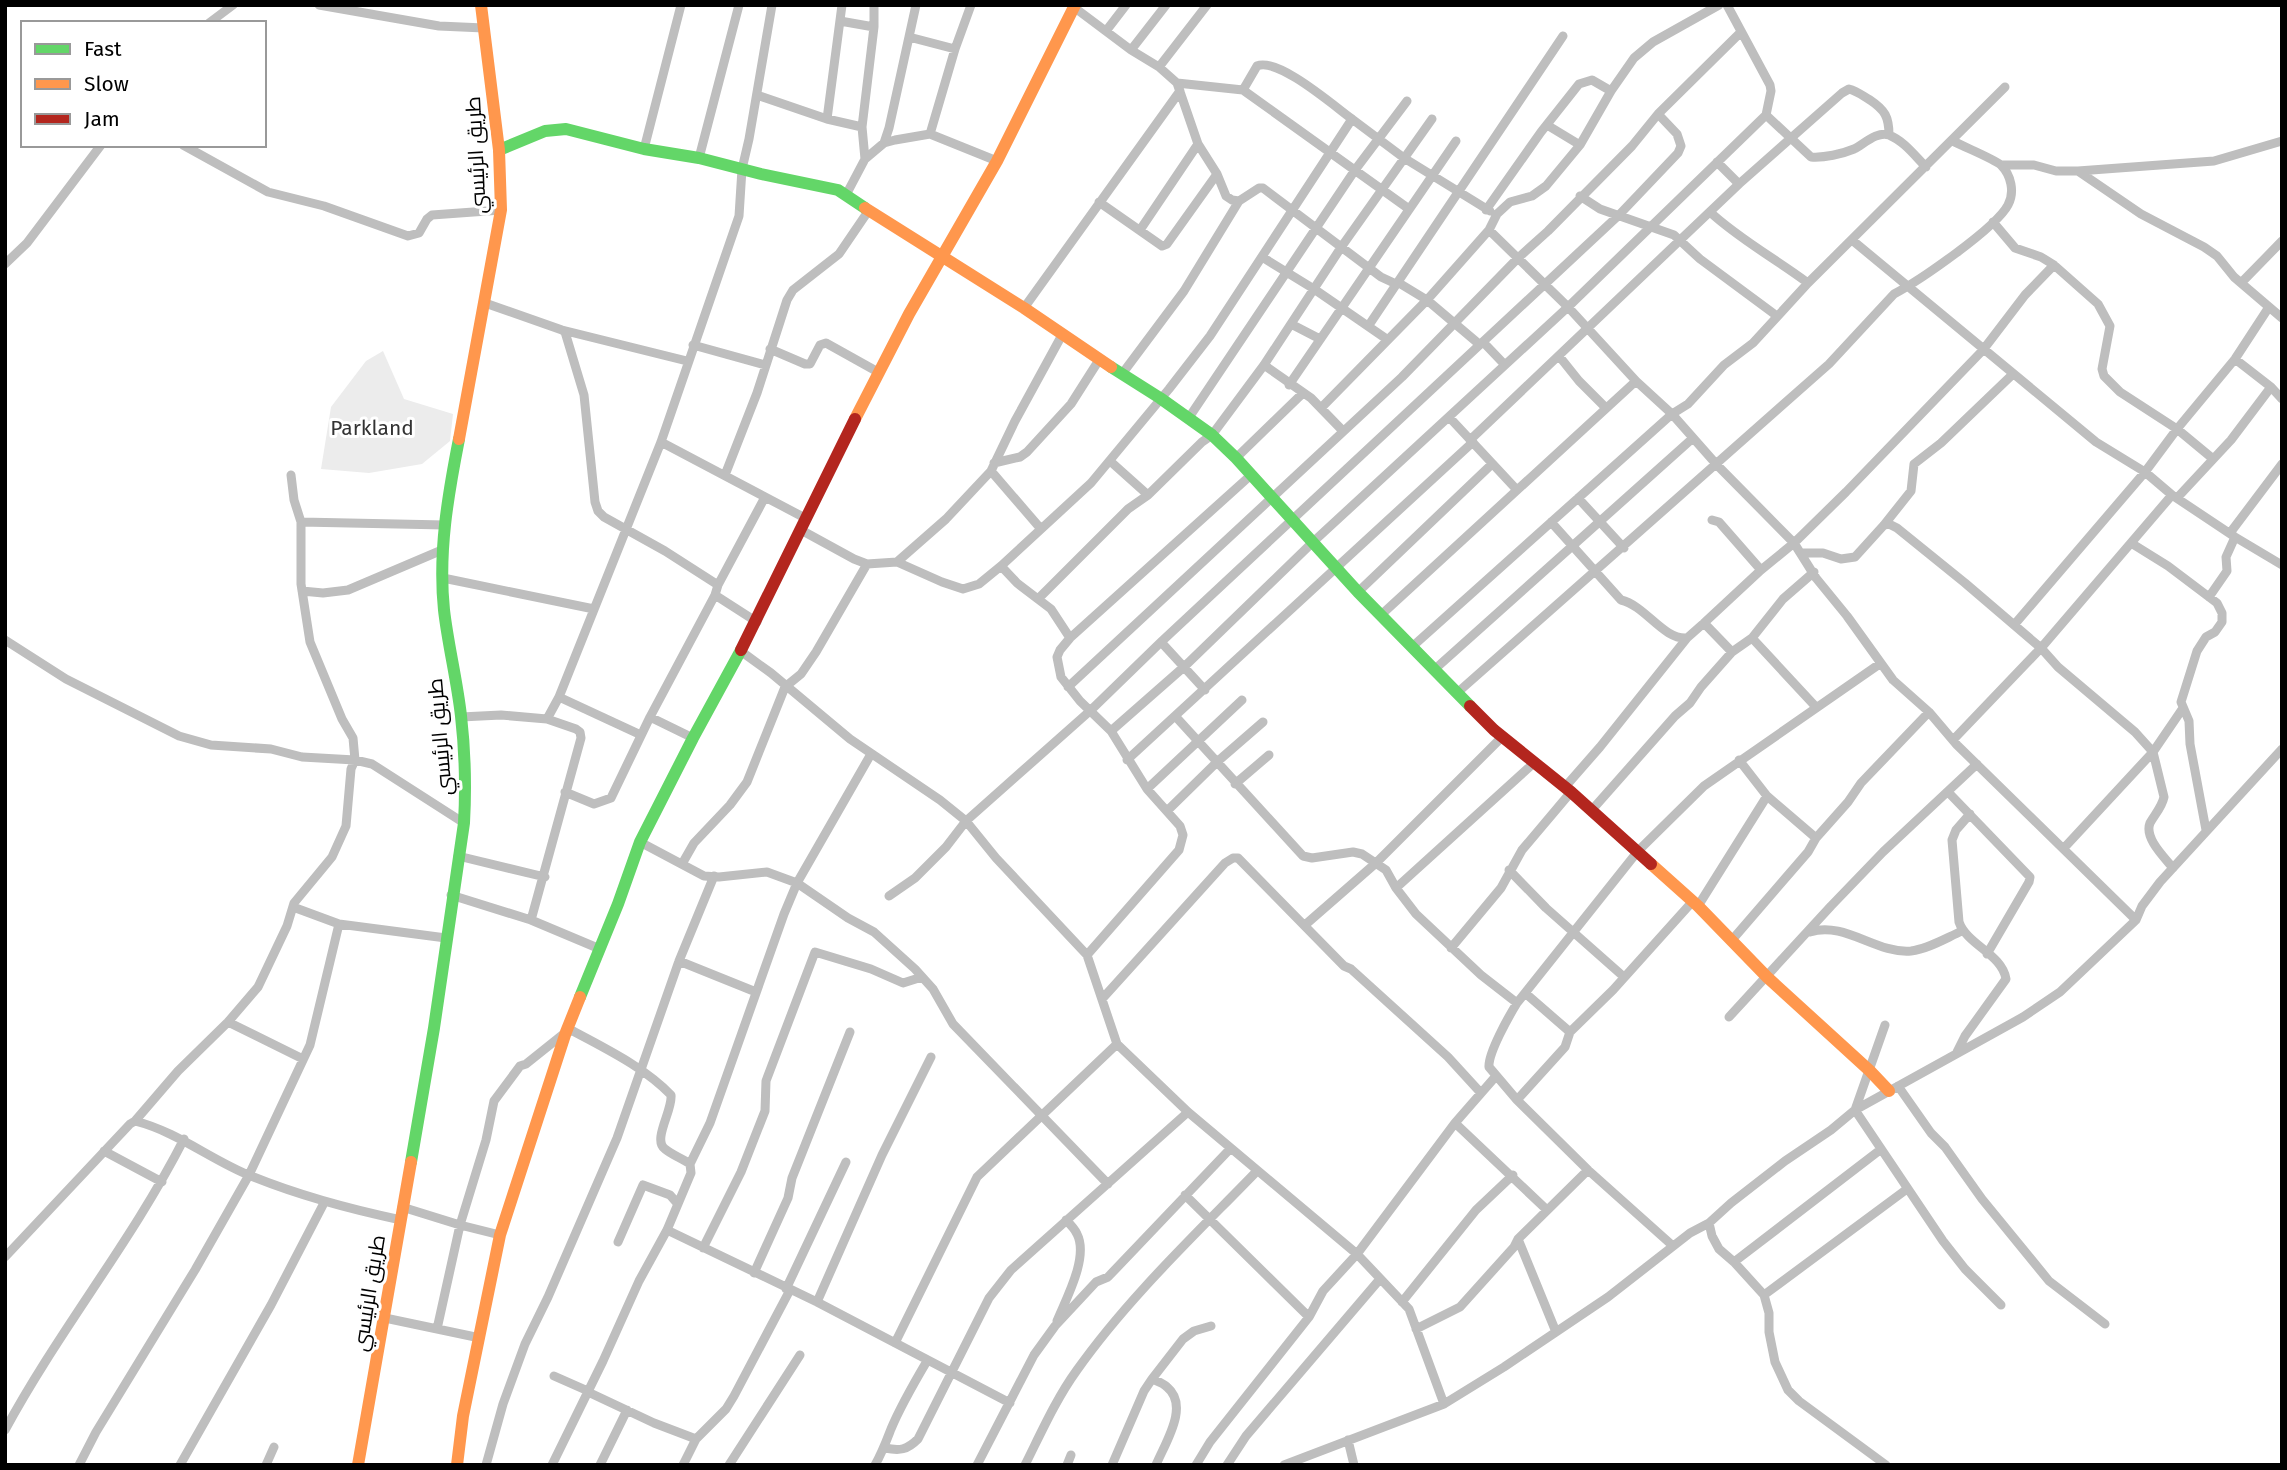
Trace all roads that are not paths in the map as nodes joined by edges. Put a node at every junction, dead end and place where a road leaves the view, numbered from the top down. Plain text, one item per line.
1 (233, 5) edge
2 (319, 5) edge
3 (481, 5) edge
4 (681, 5) edge
5 (739, 5) edge
6 (772, 5) edge
7 (842, 5) edge
8 (874, 5) edge
9 (916, 5) edge
10 (971, 5) edge
11 (1126, 5) edge
12 (1166, 5) edge
13 (1207, 5) edge
14 (1719, 5) edge
15 (1727, 5) edge
16 (1075, 6) edge
17 (212, 21) edge
18 (840, 21) junction
19 (874, 27) junction
20 (484, 28) junction
21 (1106, 30) junction
22 (1741, 32) junction
23 (1563, 36) dead end
24 (909, 37) junction
25 (956, 49) junction
26 (1131, 50) junction
27 (1159, 67) junction
28 (1178, 87) junction
29 (2005, 87) dead end
30 (1244, 90) junction
31 (1611, 91) junction
32 (757, 95) junction
33 (1407, 101) dead end
34 (1658, 114) junction
35 (1766, 115) junction
36 (827, 119) junction
37 (1352, 119) junction
38 (1432, 119) dead end
39 (1547, 125) junction
40 (862, 127) junction
41 (930, 134) junction
42 (1889, 135) junction
43 (1790, 138) junction
44 (1377, 139) junction
45 (1456, 141) dead end
46 (1953, 141) junction
47 (2282, 141) edge
48 (884, 144) junction
49 (1198, 144) junction
50 (1580, 145) junction
51 (99, 147) edge
52 (187, 147) edge
53 (644, 149) junction
54 (499, 150) junction
55 (1329, 153) junction
56 (699, 158) junction
57 (1404, 158) junction
58 (864, 159) junction
59 (997, 161) junction
60 (1717, 162) junction
61 (2001, 166) junction
62 (1926, 167) junction
63 (742, 169) junction
64 (1355, 170) junction
65 (2078, 171) junction
66 (1217, 174) junction
67 (1432, 175) junction
68 (1739, 184) junction
69 (1381, 191) junction
70 (1458, 192) junction
71 (846, 195) junction
72 (1580, 197) junction
73 (1239, 201) junction
74 (1099, 202) junction
75 (1409, 209) junction
76 (869, 210) junction
77 (1293, 210) junction
78 (1486, 210) junction
79 (500, 211) junction
80 (1710, 212) junction
81 (1497, 214) junction
82 (1619, 215) junction
83 (1993, 222) junction
84 (1649, 228) junction
85 (1317, 229) junction
86 (1140, 230) junction
87 (1489, 230) junction
88 (1852, 240) junction
89 (1681, 241) junction
90 (2282, 241) edge
91 (1342, 246) junction
92 (941, 257) junction
93 (1262, 257) junction
94 (1518, 258) junction
95 (5, 264) edge
96 (2054, 265) junction
97 (1368, 268) junction
98 (1287, 273) junction
99 (1399, 282) junction
100 (1808, 283) junction
101 (2241, 283) junction
102 (1543, 284) junction
103 (1908, 287) junction
104 (1314, 289) junction
105 (1427, 300) junction
106 (485, 303) junction
107 (1342, 307) junction
108 (1568, 307) junction
109 (2269, 307) junction
110 (1024, 308) junction
111 (1777, 316) junction
112 (2282, 318) edge
113 (1455, 323) junction
114 (1292, 324) junction
115 (1369, 325) junction
116 (562, 330) junction
117 (1587, 330) junction
118 (1062, 335) junction
119 (1320, 339) junction
120 (1388, 340) junction
121 (1482, 343) junction
122 (693, 345) junction
123 (770, 349) junction
124 (1983, 350) junction
125 (1559, 356) junction
126 (2235, 359) junction
127 (1100, 360) junction
128 (687, 361) junction
129 (765, 365) junction
130 (1264, 365) junction
131 (1505, 365) junction
132 (878, 372) junction
133 (1122, 374) junction
134 (2013, 374) junction
135 (1636, 381) junction
136 (1289, 385) junction
137 (2271, 387) junction
138 (1303, 393) junction
139 (1160, 398) junction
140 (2282, 398) edge
141 (1605, 407) junction
142 (1321, 408) junction
143 (1672, 414) junction
144 (1449, 417) junction
145 (1188, 419) junction
146 (2177, 429) junction
147 (1343, 431) junction
148 (1212, 435) junction
149 (1693, 438) junction
150 (1471, 441) junction
151 (661, 442) junction
152 (1236, 458) junction
153 (2212, 458) junction
154 (1110, 461) junction
155 (1492, 464) junction
156 (2282, 464) edge
157 (1717, 465) junction
158 (993, 467) junction
159 (2145, 472) junction
160 (291, 475) dead end
161 (725, 475) junction
162 (1251, 475) junction
163 (1517, 490) junction
164 (1148, 495) junction
165 (765, 497) junction
166 (1271, 497) junction
167 (2174, 497) junction
168 (1578, 498) junction
169 (1292, 520) junction
170 (1712, 520) dead end
171 (1601, 521) junction
172 (301, 522) junction
173 (1551, 522) junction
174 (803, 524) junction
175 (445, 525) junction
176 (1884, 525) junction
177 (1041, 529) junction
178 (627, 531) junction
179 (2232, 535) junction
180 (1313, 542) junction
181 (1794, 543) junction
182 (2131, 543) junction
183 (1573, 545) junction
184 (1624, 548) junction
185 (442, 551) junction
186 (1801, 553) junction
187 (897, 562) junction
188 (867, 564) junction
189 (2282, 565) edge
190 (1001, 566) junction
191 (1336, 567) junction
192 (1596, 570) junction
193 (1761, 570) junction
194 (1814, 572) junction
195 (443, 578) junction
196 (718, 585) junction
197 (302, 591) junction
198 (1358, 592) junction
199 (715, 595) junction
200 (2209, 597) junction
201 (1038, 598) junction
202 (594, 609) junction
203 (1381, 615) junction
204 (757, 622) junction
205 (1704, 623) junction
206 (2014, 625) junction
207 (1070, 638) junction
208 (1687, 638) junction
209 (1752, 638) junction
210 (5, 640) edge
211 (1161, 642) junction
212 (1412, 646) junction
213 (2041, 648) junction
214 (741, 652) junction
215 (1732, 652) junction
216 (1881, 663) junction
217 (1185, 666) junction
218 (1435, 669) junction
219 (785, 687) junction
220 (1068, 687) junction
221 (1205, 690) junction
222 (1457, 693) junction
223 (559, 697) junction
224 (1242, 700) dead end
225 (1816, 707) junction
226 (2183, 708) junction
227 (1091, 710) junction
228 (1929, 712) junction
229 (461, 717) junction
230 (650, 717) junction
231 (1175, 717) junction
232 (547, 719) junction
233 (1263, 722) dead end
234 (1111, 731) junction
235 (641, 735) junction
236 (1502, 737) junction
237 (692, 738) junction
238 (1953, 740) junction
239 (1197, 742) junction
240 (2282, 749) edge
241 (2153, 752) junction
242 (872, 754) junction
243 (1269, 755) dead end
244 (355, 760) junction
245 (1127, 760) junction
246 (1739, 760) junction
247 (1217, 762) junction
248 (1535, 762) junction
249 (1977, 764) junction
250 (1236, 785) junction
251 (1147, 789) junction
252 (1568, 789) junction
253 (565, 792) junction
254 (1948, 792) junction
255 (1767, 796) junction
256 (1167, 811) junction
257 (1591, 811) junction
258 (1970, 814) junction
259 (965, 821) junction
260 (464, 823) junction
261 (2206, 830) junction
262 (1816, 838) junction
263 (640, 842) junction
264 (2064, 848) junction
265 (1638, 851) junction
266 (458, 856) junction
267 (1376, 863) junction
268 (682, 864) junction
269 (2173, 868) junction
270 (1509, 870) junction
271 (544, 877) junction
272 (714, 877) junction
273 (797, 883) junction
274 (1396, 888) junction
275 (451, 895) junction
276 (889, 896) dead end
277 (1695, 903) junction
278 (293, 907) junction
279 (531, 920) junction
280 (2136, 920) junction
281 (339, 924) junction
282 (1305, 925) junction
283 (1962, 931) junction
284 (1573, 932) junction
285 (1808, 933) junction
286 (446, 939) junction
287 (1732, 940) junction
288 (1451, 948) junction
289 (600, 949) junction
290 (1987, 954) junction
291 (1087, 956) junction
292 (679, 961) junction
293 (922, 977) junction
294 (1624, 977) junction
295 (1767, 977) junction
296 (756, 992) junction
297 (1525, 993) junction
298 (1102, 999) junction
299 (1517, 1003) junction
300 (1729, 1017) dead end
301 (228, 1022) junction
302 (1885, 1025) dead end
303 (566, 1032) junction
304 (850, 1032) dead end
305 (1570, 1032) junction
306 (1117, 1044) junction
307 (1956, 1054) junction
308 (931, 1057) dead end
309 (303, 1059) junction
310 (1870, 1070) junction
311 (640, 1071) junction
312 (1496, 1076) junction
313 (1893, 1089) junction
314 (1480, 1092) junction
315 (1517, 1100) junction
316 (1855, 1110) junction
317 (1188, 1112) junction
318 (1042, 1115) junction
319 (135, 1121) junction
320 (1455, 1123) junction
321 (184, 1139) junction
322 (1230, 1149) junction
323 (1880, 1150) junction
324 (104, 1151) junction
325 (846, 1162) dead end
326 (690, 1164) junction
327 (1588, 1170) junction
328 (1256, 1171) junction
329 (249, 1175) junction
330 (1513, 1175) junction
331 (162, 1182) junction
332 (1108, 1184) junction
333 (1907, 1189) junction
334 (1185, 1195) junction
335 (324, 1203) junction
336 (677, 1203) junction
337 (1548, 1210) junction
338 (401, 1214) junction
339 (1211, 1219) junction
340 (1066, 1220) junction
341 (1709, 1223) junction
342 (460, 1224) junction
343 (667, 1230) junction
344 (500, 1235) junction
345 (1518, 1239) junction
346 (618, 1242) dead end
347 (1673, 1246) junction
348 (703, 1248) junction
349 (1357, 1254) junction
350 (5, 1257) edge
351 (1734, 1262) junction
352 (754, 1273) junction
353 (1380, 1279) junction
354 (788, 1290) junction
355 (1764, 1295) junction
356 (817, 1302) junction
357 (1402, 1302) junction
358 (2001, 1305) dead end
359 (1309, 1317) junction
360 (385, 1318) junction
361 (2105, 1324) dead end
362 (1055, 1326) junction
363 (1211, 1326) dead end
364 (438, 1329) junction
365 (1416, 1329) junction
366 (1556, 1332) junction
367 (480, 1338) junction
368 (895, 1343) junction
369 (800, 1355) dead end
370 (927, 1360) junction
371 (952, 1374) junction
372 (554, 1376) dead end
373 (1152, 1379) junction
374 (588, 1392) junction
375 (1010, 1403) junction
376 (1444, 1404) junction
377 (627, 1410) junction
378 (5, 1430) edge
379 (696, 1439) junction
380 (1348, 1440) junction
381 (274, 1447) dead end
382 (885, 1448) junction
383 (79, 1465) edge
384 (180, 1465) edge
385 (266, 1465) edge
386 (358, 1465) edge
387 (457, 1465) edge
388 (486, 1465) edge
389 (552, 1465) edge
390 (600, 1465) edge
391 (683, 1465) edge
392 (729, 1465) edge
393 (875, 1465) edge
394 (977, 1465) edge
395 (1025, 1465) edge
396 (1112, 1465) edge
397 (1156, 1465) edge
398 (1196, 1465) edge
399 (1227, 1465) edge
400 (1284, 1465) edge
401 (1354, 1465) edge
402 (1886, 1465) edge

1 - 17 street
2 - 20 street
3 - 20 street, طريق الرئيسي
4 - 53 street
5 - 56 street
6 - 32 street
7 - 18 street
8 - 19 street
9 - 24 street
10 - 25 street
11 - 21 street
12 - 26 street
13 - 27 street
14 - 31 street
15 - 22 street
16 - 21 street
16 - 59 street
18 - 19 street
18 - 36 street
19 - 40 street
20 - 54 street, طريق الرئيسي
21 - 26 street
22 - 34 street
22 - 35 street
23 - 70 street
24 - 25 street
24 - 48 street
25 - 41 street
26 - 27 street
27 - 28 street
28 - 30 street
28 - 49 street
28 - 74 street
29 - 46 street
30 - 37 street
30 - 55 street
31 - 39 street
31 - 50 street
32 - 36 street
32 - 63 street
33 - 44 street
34 - 72 street
34 - 82 street
35 - 43 street
35 - 60 street
36 - 40 street
37 - 44 street
37 - 55 street
38 - 57 street
39 - 50 street
39 - 78 street
40 - 58 street
41 - 48 street
41 - 59 street
42 - 43 street
42 - 43 street
42 - 62 street
43 - 68 street
44 - 57 street
44 - 64 street
45 - 67 street
46 - 61 street
46 - 62 street
47 - 65 street
48 - 58 street
49 - 66 street
49 - 86 street
50 - 81 street
51 - 95 street
52 - 79 street
53 - 54 street
53 - 56 street
54 - 79 street, طريق الرئيسي
55 - 64 street
55 - 77 street
56 - 63 street
57 - 67 street
57 - 69 street
58 - 71 street
59 - 92 street
60 - 68 street
60 - 84 street
61 - 65 street
61 - 83 street
62 - 88 street
63 - 71 street
63 - 122 street
64 - 69 street
64 - 85 street
65 - 101 street
66 - 73 street
66 - 86 street
67 - 70 street
67 - 75 street
68 - 80 street
69 - 75 street
69 - 91 street
70 - 78 street
70 - 99 street
71 - 76 street
72 - 82 street
72 - 94 street
73 - 77 street
73 - 133 street
74 - 86 street
74 - 110 street
75 - 97 street
76 - 92 street
76 - 123 street
77 - 85 street
77 - 93 street
78 - 81 street
79 - 106 street, طريق الرئيسي
80 - 89 street
80 - 100 street
81 - 87 street
82 - 84 street
82 - 102 street
83 - 96 street
83 - 103 street
84 - 89 street
84 - 108 street
85 - 91 street
85 - 98 street
87 - 94 street
87 - 105 street
88 - 100 street
88 - 103 street
89 - 111 street
89 - 117 street
90 - 101 street
91 - 97 street
91 - 104 street
92 - 110 street
92 - 132 street
93 - 98 street
93 - 139 street
94 - 102 street
94 - 113 street
96 - 124 street
96 - 146 street
97 - 99 street
97 - 107 street
98 - 104 street
98 - 145 street
99 - 105 street
99 - 115 street
100 - 111 street
101 - 109 street
102 - 108 street
102 - 121 street
103 - 124 street
103 - 157 street
104 - 107 street
104 - 114 street
105 - 113 street
105 - 120 street
106 - 116 street
106 - 175 street, طريق الرئيسي
107 - 115 street
107 - 119 street
108 - 117 street
108 - 131 street
109 - 112 street
109 - 126 street
110 - 118 street
111 - 143 street
113 - 121 street
113 - 147 street
114 - 119 street
114 - 130 street
115 - 120 street
116 - 128 street
116 - 178 street
117 - 125 street
117 - 135 street
118 - 127 street
118 - 158 street
119 - 136 street
120 - 142 street
121 - 131 street
121 - 169 street
122 - 128 street
122 - 129 street
123 - 129 street
123 - 132 street
124 - 134 street
124 - 181 street
125 - 141 street
125 - 150 street
126 - 137 street
126 - 146 street
127 - 133 street
127 - 158 street
128 - 151 street
129 - 161 street
130 - 136 street
130 - 148 street
131 - 144 street
132 - 174 street
133 - 139 street
134 - 159 street
134 - 176 street
135 - 141 street
135 - 143 street
136 - 138 street
137 - 140 street
137 - 153 street
138 - 142 street
138 - 152 street
139 - 145 street
139 - 154 street
141 - 163 street
142 - 147 street
143 - 149 street
143 - 168 street
144 - 150 street
144 - 180 street
145 - 148 street
146 - 153 street
146 - 159 street
147 - 166 street
148 - 152 street
148 - 164 street
149 - 157 street
149 - 171 street
150 - 155 street
150 - 191 street
151 - 161 street
151 - 178 street
152 - 162 street
153 - 167 street
154 - 164 street
154 - 177 street
155 - 163 street
155 - 198 street
156 - 179 street
157 - 181 street
157 - 184 street
158 - 177 street
158 - 187 street
159 - 167 street
159 - 206 street
160 - 172 street
161 - 165 street
162 - 166 street
162 - 207 street
163 - 203 street
164 - 201 street
165 - 174 street
165 - 196 street
166 - 169 street
166 - 220 street
167 - 179 street
167 - 182 street
168 - 171 street
168 - 173 street
169 - 180 street
169 - 211 street
170 - 193 street
171 - 183 street
171 - 184 street
172 - 175 street
172 - 197 street
173 - 183 street
173 - 212 street
174 - 188 street
174 - 204 street
175 - 185 street, طريق الرئيسي
176 - 186 street
176 - 206 street
177 - 190 street
178 - 196 street
178 - 202 street
179 - 189 street
179 - 200 street
180 - 191 street
180 - 217 street
181 - 186 street
181 - 193 street
182 - 200 street
182 - 213 street
183 - 192 street
183 - 218 street
184 - 192 street
185 - 195 street, طريق الرئيسي
185 - 197 street
186 - 194 street
187 - 188 street
187 - 190 street
188 - 219 street
190 - 201 street
191 - 198 street
191 - 221 street
192 - 208 street
192 - 222 street
193 - 205 street
194 - 209 street
194 - 216 street
195 - 202 street
195 - 229 street, طريق الرئيسي
196 - 199 street
197 - 244 street
198 - 203 street
199 - 204 street
199 - 230 street
200 - 226 street
201 - 207 street
202 - 223 street
203 - 212 street
204 - 214 street
205 - 208 street
205 - 215 street
206 - 213 street
207 - 220 street
208 - 252 street
209 - 215 street
209 - 225 street
210 - 244 street
211 - 217 street
211 - 227 street
212 - 218 street
213 - 238 street
213 - 241 street
214 - 219 street
214 - 237 street
215 - 257 street
216 - 225 street
216 - 228 street
217 - 221 street
217 - 234 street
218 - 222 street
219 - 242 street
219 - 268 street
220 - 227 street
221 - 231 street
222 - 236 street
223 - 232 street
223 - 235 street
224 - 239 street
225 - 246 street
226 - 241 street
226 - 261 street
227 - 234 street
227 - 259 street
228 - 238 street
228 - 262 street
229 - 232 street
229 - 260 street, طريق الرئيسي
230 - 235 street
230 - 237 street
231 - 239 street
231 - 245 street
232 - 253 street
233 - 247 street
234 - 245 street
235 - 253 street
236 - 248 street
236 - 267 street
237 - 263 street
238 - 249 street
239 - 247 street
239 - 251 street
240 - 261 street
241 - 264 street
241 - 269 street
242 - 259 street
242 - 273 street
243 - 250 street
244 - 260 street
244 - 278 street
245 - 251 street
246 - 255 street
246 - 265 street
247 - 250 street
247 - 256 street
248 - 252 street
248 - 274 street
249 - 254 street
249 - 264 street
250 - 267 street
251 - 256 street
252 - 257 street
252 - 270 street
253 - 271 street
254 - 258 street
254 - 285 street
255 - 262 street
255 - 277 street
256 - 291 street
257 - 265 street
258 - 283 street
258 - 290 street
259 - 276 street
259 - 291 street
260 - 266 street, طريق الرئيسي
261 - 269 street
262 - 287 street
263 - 268 street
263 - 289 street
264 - 280 street
265 - 277 street
265 - 284 street
266 - 271 street
266 - 275 street, طريق الرئيسي
267 - 274 street
267 - 282 street
268 - 272 street
269 - 280 street
270 - 284 street
270 - 288 street
271 - 279 street
272 - 273 street
272 - 292 street
273 - 293 street
273 - 296 street
274 - 288 street
275 - 279 street
275 - 286 street, طريق الرئيسي
277 - 287 street
277 - 294 street
278 - 281 street
278 - 301 street
279 - 289 street
280 - 307 street
281 - 286 street
281 - 309 street
282 - 298 street
282 - 314 street
283 - 285 street
283 - 290 street
284 - 294 street
284 - 297 street
285 - 295 street
286 - 338 street, طريق الرئيسي
287 - 295 street
288 - 299 street
289 - 303 street
290 - 307 street
291 - 298 street
292 - 296 street
292 - 311 street
293 - 318 street
293 - 348 street
294 - 305 street
295 - 300 street
295 - 310 street
296 - 326 street
297 - 299 street
297 - 305 street
298 - 306 street
299 - 312 street
301 - 309 street
301 - 319 street
302 - 310 street
303 - 311 street
303 - 342 street
303 - 344 street
304 - 352 street
305 - 315 street
306 - 317 street
306 - 318 street
307 - 313 street
308 - 356 street
309 - 329 street
310 - 313 street
310 - 316 street
311 - 326 street
311 - 388 street
312 - 314 street
312 - 315 street
313 - 316 street
313 - 361 street
314 - 320 street
315 - 327 street
316 - 323 street
316 - 341 street
317 - 322 street
317 - 332 street
318 - 332 street
318 - 368 street
319 - 321 street
319 - 324 street
320 - 330 street
320 - 349 street
321 - 329 street
321 - 331 street
322 - 328 street
322 - 334 street
323 - 333 street
323 - 351 street
324 - 331 street
324 - 350 street
325 - 354 street
326 - 336 street
327 - 337 street
327 - 347 street
328 - 339 street
328 - 349 street
329 - 335 street
329 - 383 street
330 - 337 street
330 - 357 street
331 - 378 street
332 - 340 street
333 - 355 street
333 - 358 street
334 - 339 street
334 - 362 street
335 - 338 street
335 - 384 street
336 - 343 street
336 - 346 street
337 - 345 street
338 - 342 street
338 - 360 street, طريق الرئيسي
339 - 359 street
339 - 395 street
340 - 362 street
340 - 371 street
341 - 347 street
341 - 351 street
342 - 344 street
342 - 364 street
343 - 348 street
343 - 374 street
344 - 367 street
345 - 365 street
345 - 366 street
347 - 366 street
348 - 352 street
349 - 353 street
349 - 359 street
351 - 355 street
352 - 354 street
353 - 357 street
353 - 399 street
354 - 356 street
354 - 379 street
355 - 402 street
356 - 368 street
357 - 365 street
359 - 398 street
360 - 364 street
360 - 386 street, طريق الرئيسي
362 - 375 street
363 - 373 street
364 - 367 street
365 - 376 street
366 - 376 street
367 - 387 street
368 - 370 street
369 - 392 street
370 - 371 street
370 - 382 street
371 - 375 street
371 - 382 street
372 - 374 street
373 - 396 street
373 - 397 street
374 - 377 street
374 - 389 street
375 - 394 street
376 - 380 street
377 - 379 street
377 - 390 street
379 - 391 street
380 - 400 street
380 - 401 street
381 - 385 street
382 - 393 street

